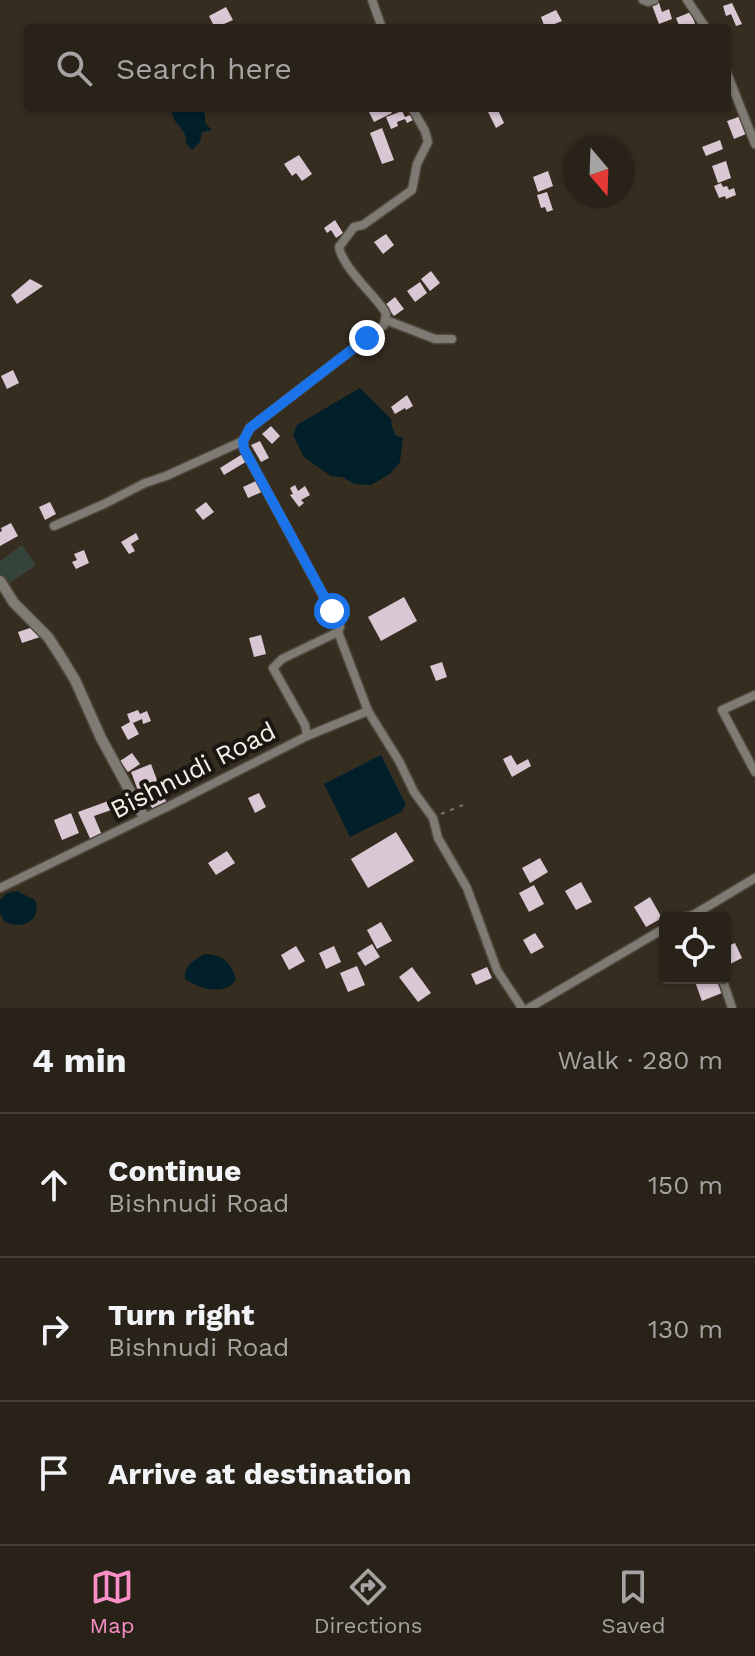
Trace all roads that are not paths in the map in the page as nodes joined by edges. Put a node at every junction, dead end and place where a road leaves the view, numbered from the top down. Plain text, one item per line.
1 (372, 0) edge
2 (643, 0) edge
3 (654, 0) edge
4 (687, 0) edge
5 (381, 24) edge
6 (703, 24) edge
7 (731, 83) edge
8 (414, 112) edge
9 (755, 144) edge
10 (386, 320) junction
11 (452, 339) dead end
12 (243, 441) junction
13 (54, 526) dead end
14 (0, 581) edge
15 (338, 632) junction
16 (755, 695) edge
17 (368, 711) junction
18 (307, 736) junction
19 (755, 772) edge
20 (144, 817) junction
21 (755, 878) edge
22 (0, 888) edge
23 (702, 912) edge
24 (659, 932) edge
25 (724, 984) edge
26 (522, 1008) edge
27 (529, 1008) edge
28 (732, 1008) edge

1 - 5 street
2 - 3 street
4 - 6 street
7 - 9 street
8 - 10 street
10 - 11 street
10 - 12 street
12 - 13 street
12 - 15 street
14 - 20 street
15 - 17 street
15 - 18 street, Bishnudi Road
16 - 19 street
17 - 18 street
17 - 26 street
18 - 20 street, Bishnudi Road
20 - 22 street, Bishnudi Road
21 - 23 street
24 - 27 street
25 - 28 street

